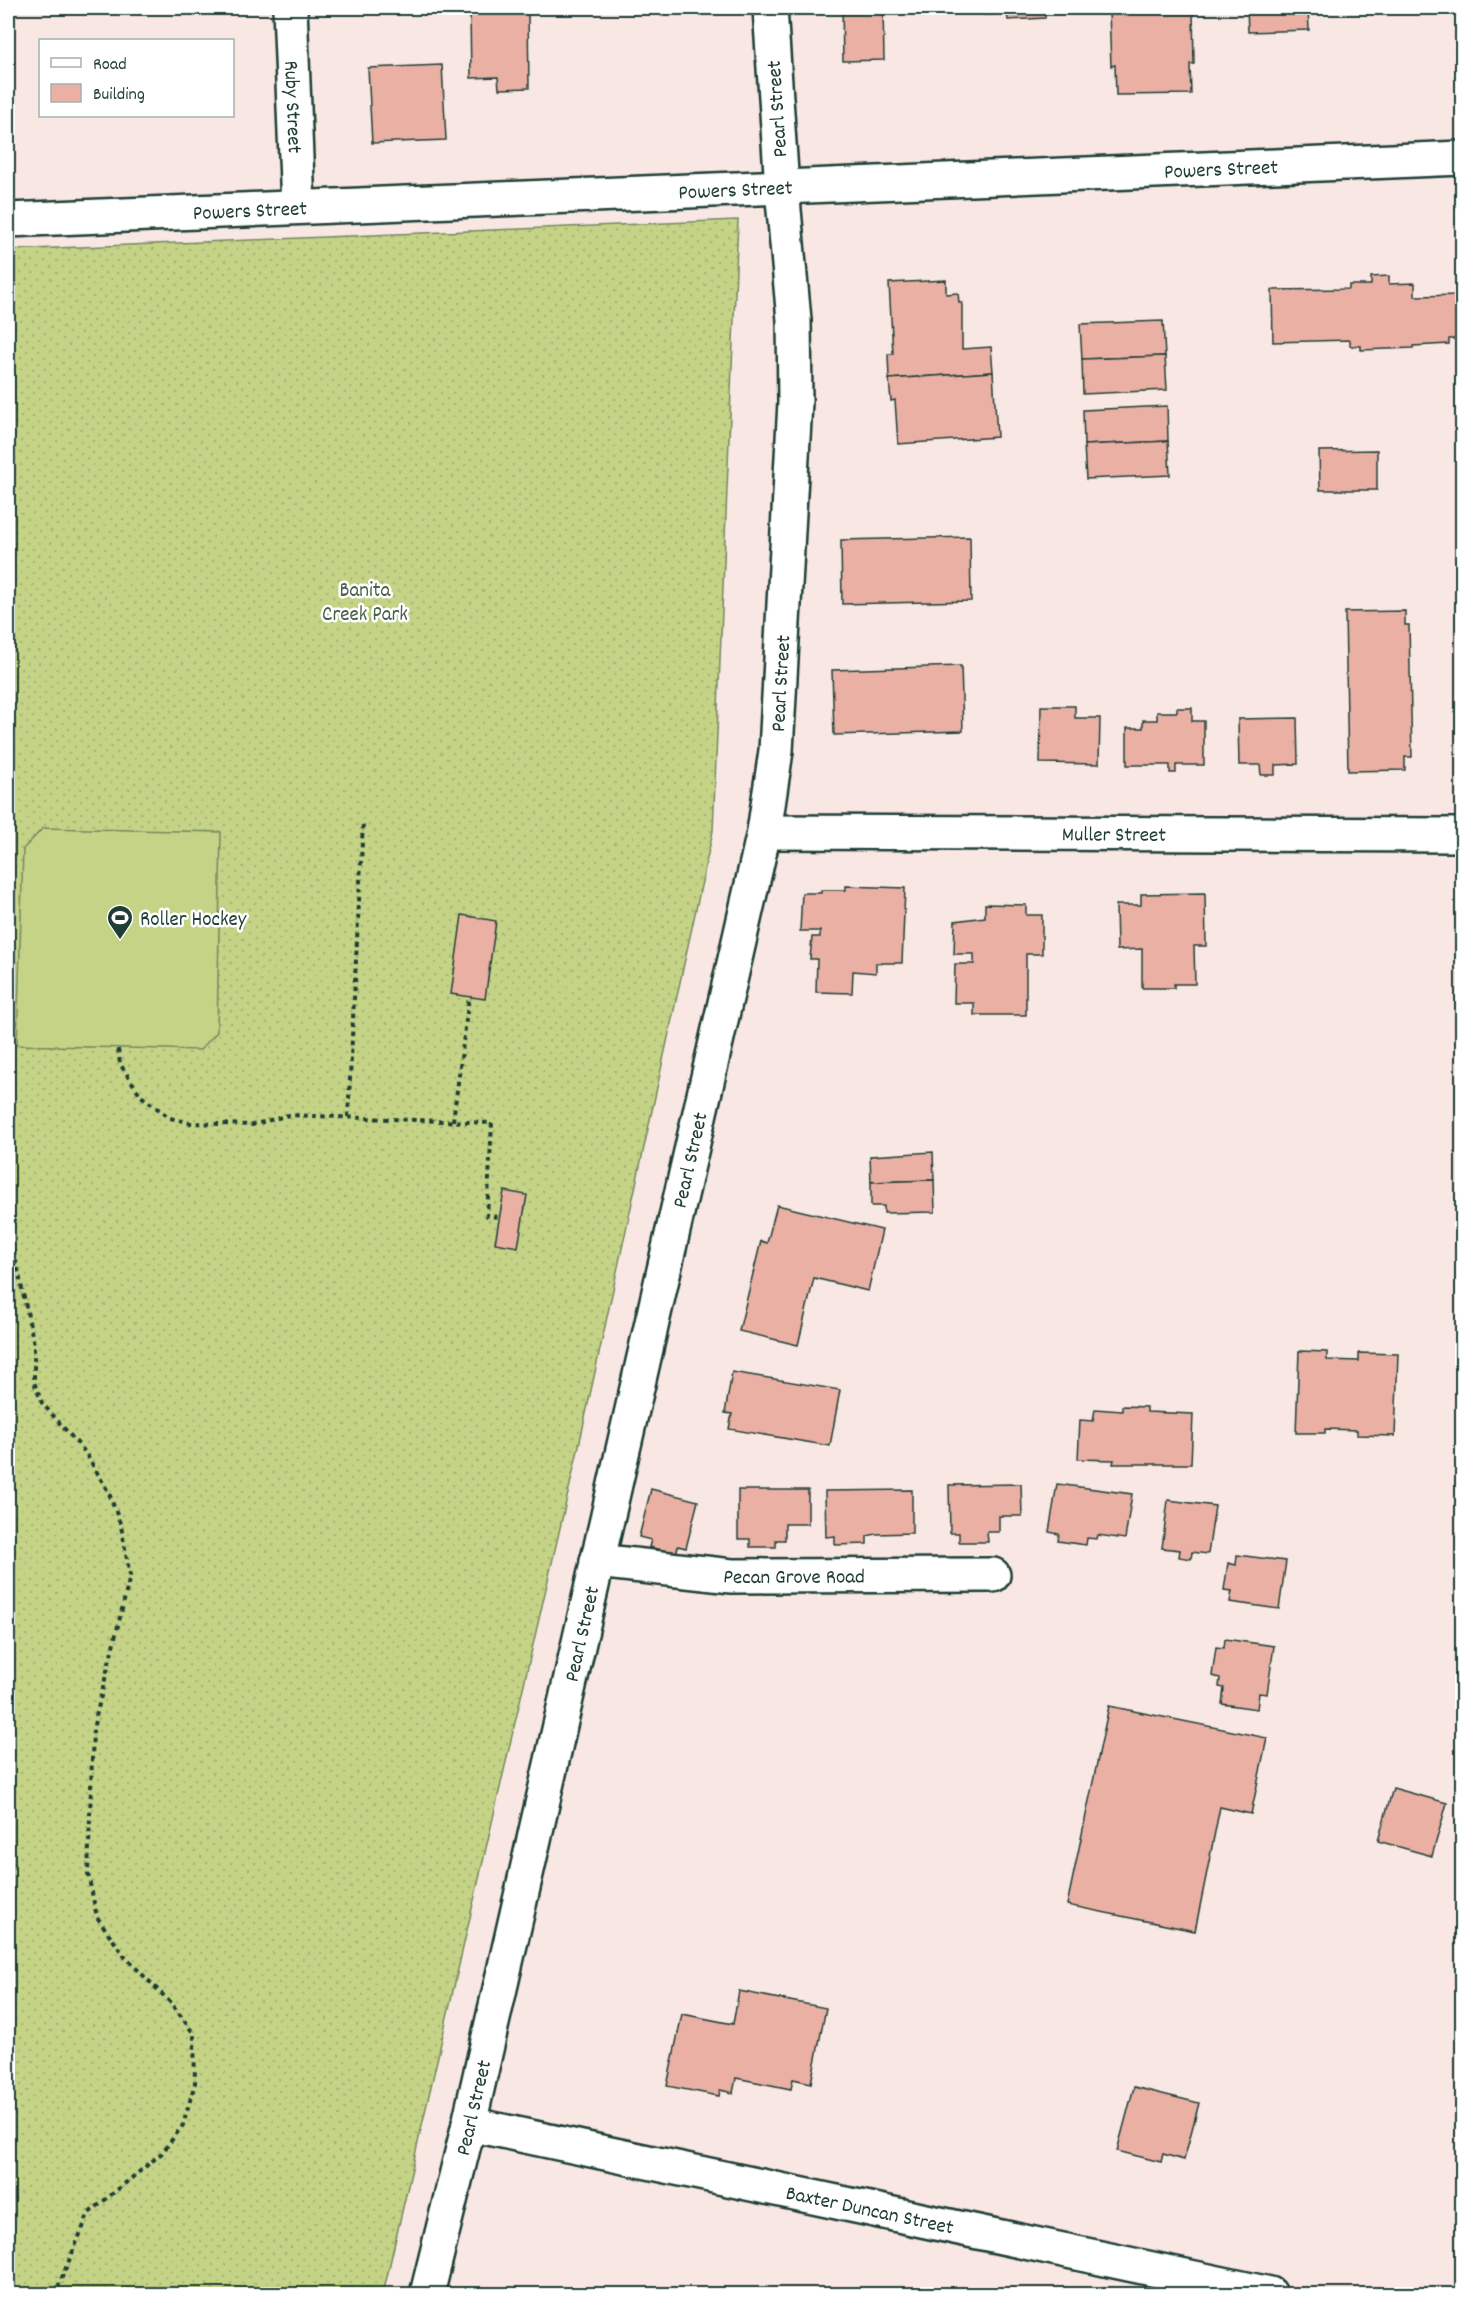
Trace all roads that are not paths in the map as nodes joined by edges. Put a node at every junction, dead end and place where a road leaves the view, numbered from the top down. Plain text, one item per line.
1 (290, 8) edge
2 (770, 8) edge
3 (1462, 158) edge
4 (782, 188) junction
5 (298, 207) junction
6 (8, 220) edge
7 (764, 832) junction
8 (1462, 835) edge
9 (597, 1562) junction
10 (993, 1575) dead end
11 (469, 2124) junction
12 (427, 2295) edge
13 (1270, 2295) edge

1 - 5 street, Ruby Street
2 - 4 street, Pearl Street
3 - 4 street, Powers Street
4 - 5 street, Powers Street
4 - 7 street, Pearl Street
5 - 6 street, Powers Street
7 - 8 street, Muller Street
7 - 9 street, Pearl Street
9 - 10 street, Pecan Grove Road
9 - 11 street, Pearl Street
11 - 12 street, Pearl Street
11 - 13 street, Baxter Duncan Street

